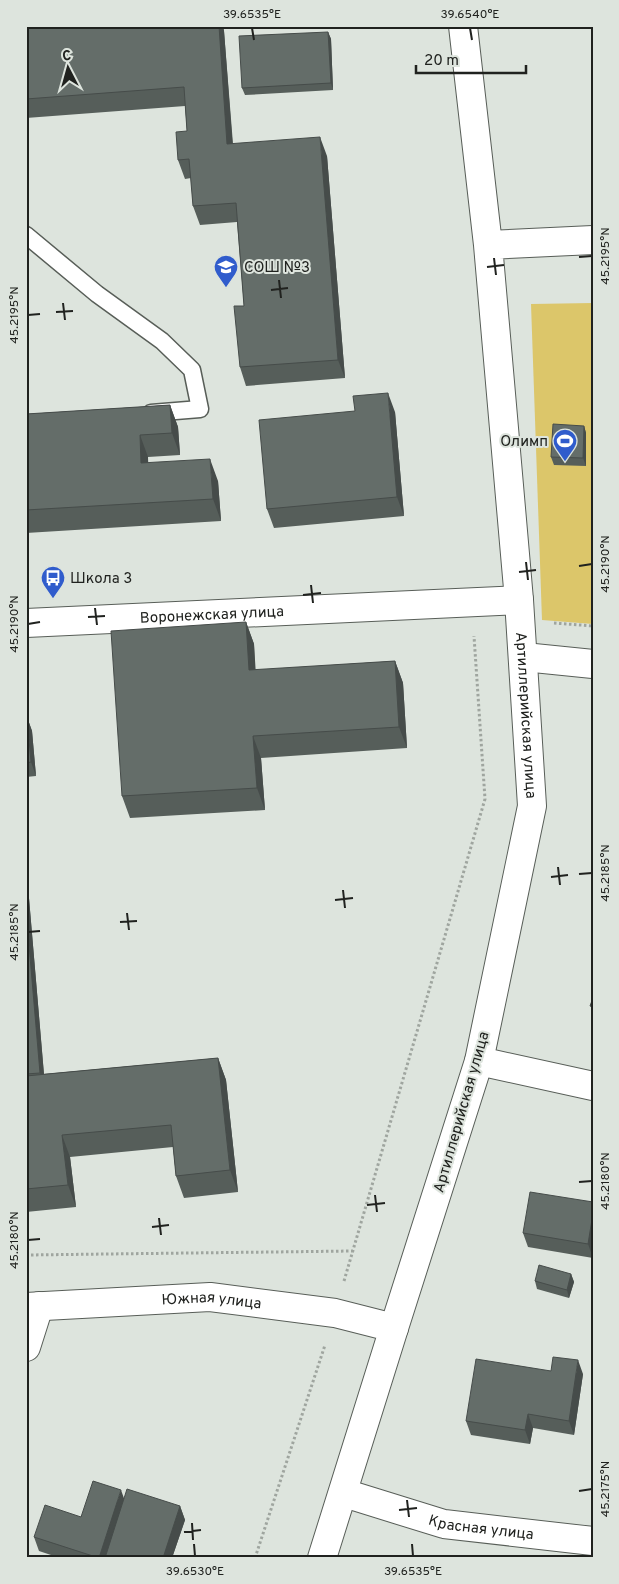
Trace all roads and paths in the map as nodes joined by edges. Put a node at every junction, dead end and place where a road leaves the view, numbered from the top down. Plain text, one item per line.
1 (463, 26) edge
2 (26, 234) edge
3 (593, 240) edge
4 (488, 245) junction
5 (132, 415) edge
6 (472, 602) junction
7 (520, 610) junction
8 (26, 623) edge
9 (593, 626) edge
10 (524, 657) junction
11 (593, 664) edge
12 (479, 1061) junction
13 (593, 1086) edge
14 (353, 1251) junction
15 (26, 1255) edge
16 (33, 1307) edge
17 (335, 1313) junction
18 (394, 1328) junction
19 (26, 1348) edge
20 (344, 1493) junction
21 (593, 1541) edge
22 (255, 1558) edge
23 (322, 1558) edge

1 - 4 street, Артиллерийская улица
2 - 5 lane
3 - 4 street
4 - 7 street, Артиллерийская улица
6 - 7 street, Воронежская улица
6 - 8 street, Воронежская улица
6 - 14 path
7 - 9 path
7 - 10 street, Артиллерийская улица
10 - 11 street
10 - 12 street, Артиллерийская улица
12 - 13 street
12 - 18 street, Артиллерийская улица
14 - 15 path
14 - 17 path
16 - 17 street, Южная улица
16 - 19 street
17 - 18 street, Южная улица
17 - 22 path
18 - 20 street, Артиллерийская улица
20 - 21 street, Красная улица
20 - 23 street, Артиллерийская улица

